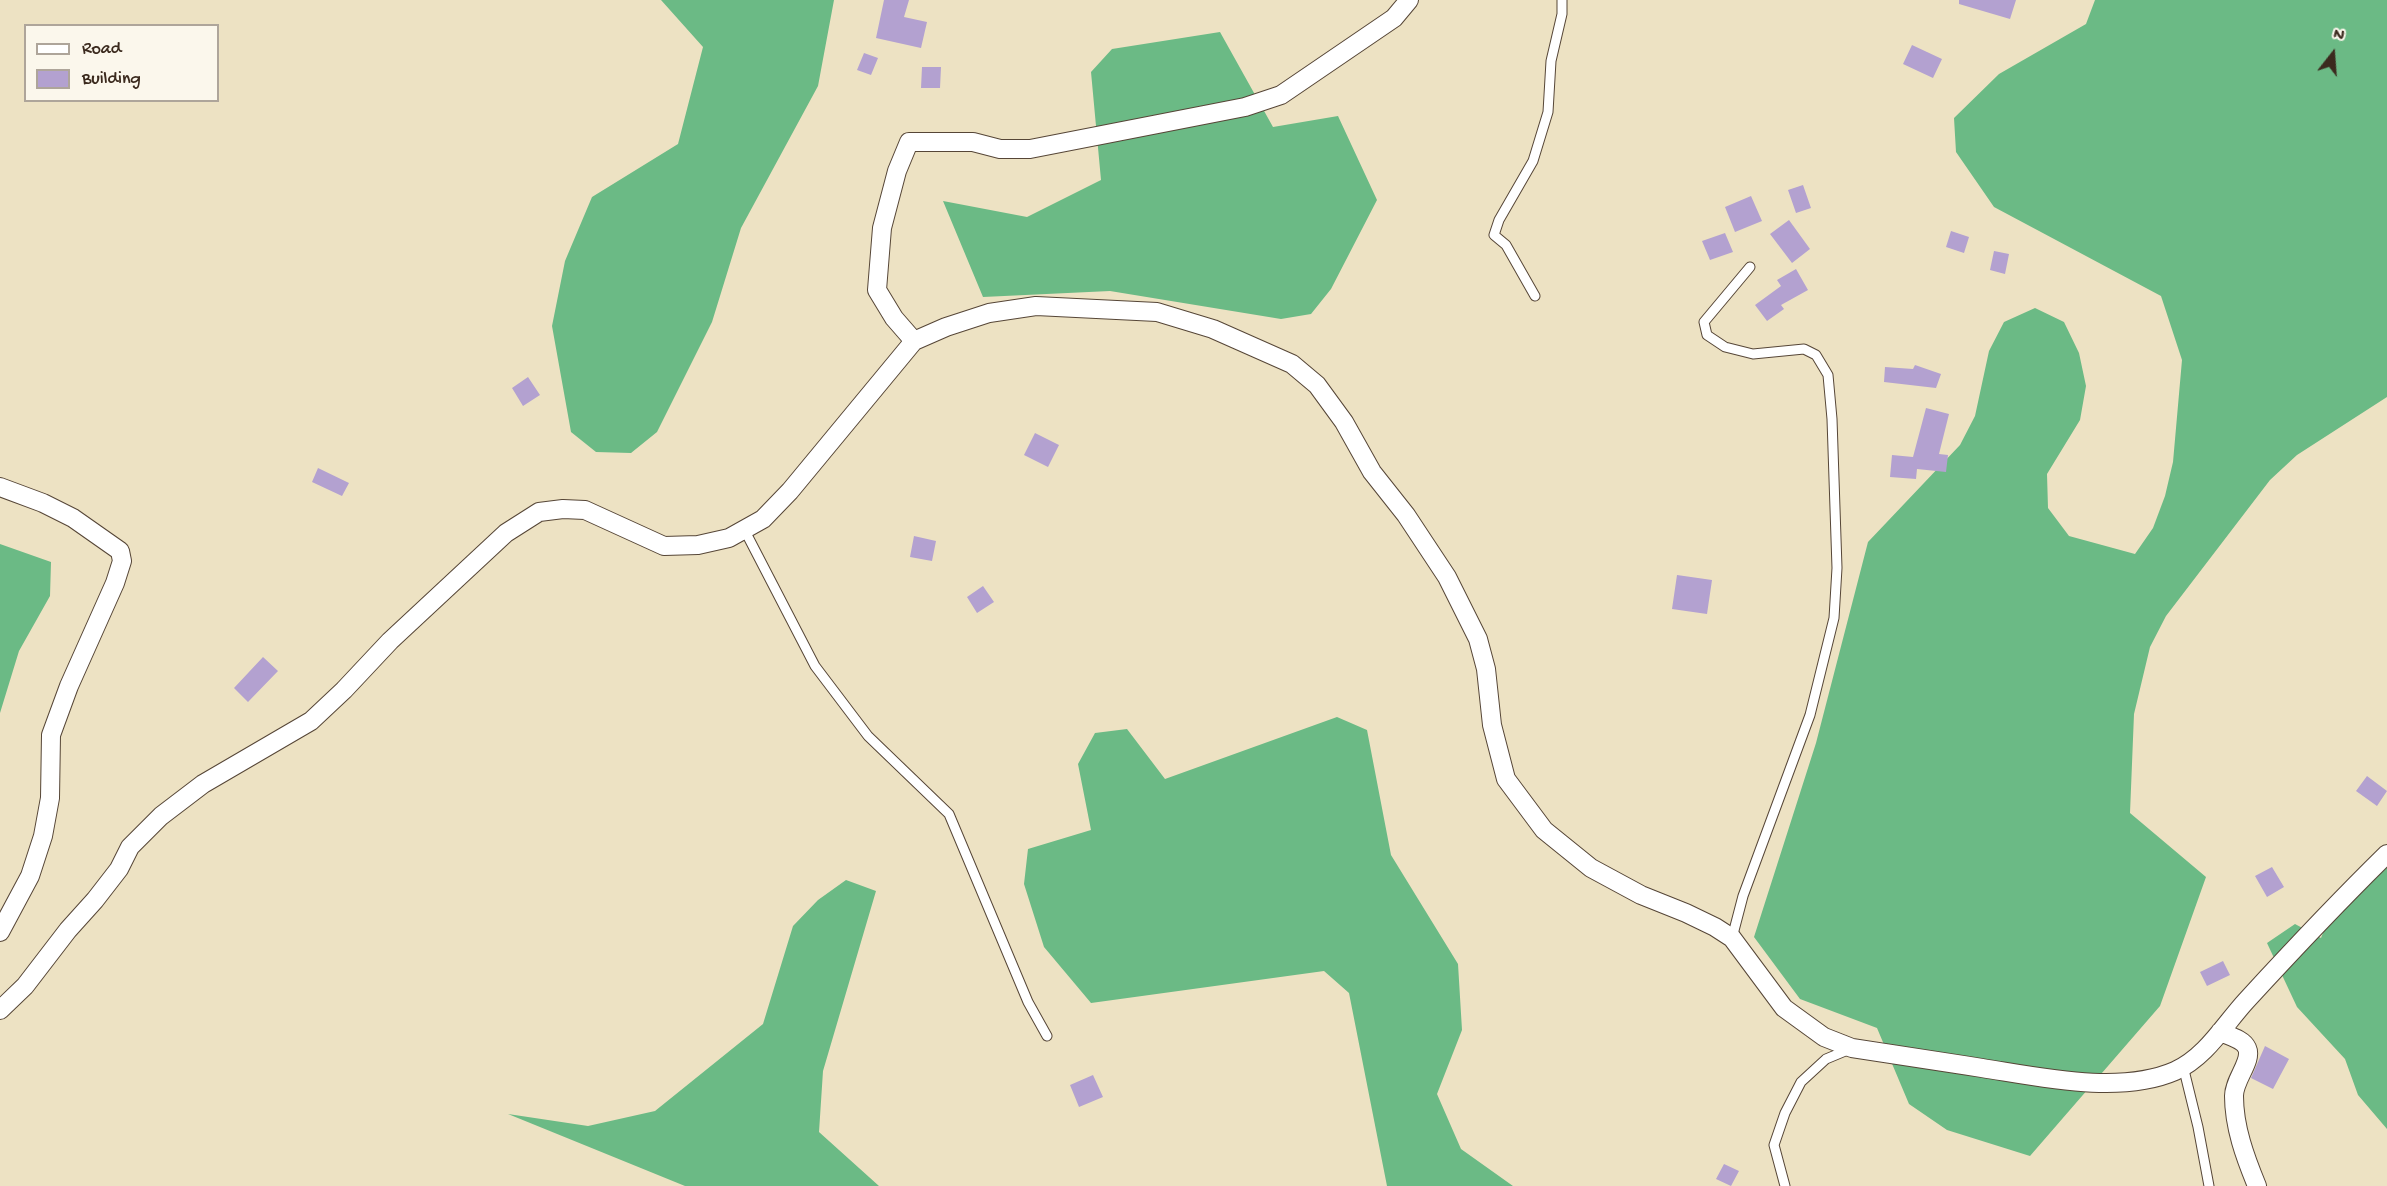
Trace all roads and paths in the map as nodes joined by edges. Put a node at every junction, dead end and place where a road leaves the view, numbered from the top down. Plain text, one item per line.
1 (1409, 0) edge
2 (1562, 0) edge
3 (1750, 267) dead end
4 (1535, 296) dead end
5 (914, 341) junction
6 (0, 487) edge
7 (744, 529) junction
8 (2387, 854) edge
9 (0, 932) edge
10 (1732, 938) junction
11 (0, 1010) edge
12 (2220, 1032) junction
13 (1047, 1036) dead end
14 (1852, 1048) junction
15 (2183, 1065) junction
16 (1785, 1186) edge
17 (2209, 1186) edge
18 (2257, 1186) edge

1 - 5 street
2 - 4 lane
3 - 10 lane
5 - 7 street
5 - 10 street
6 - 9 street
7 - 11 street
7 - 13 lane
8 - 12 street
10 - 14 street
12 - 15 street
12 - 18 street
14 - 15 street
14 - 16 lane
15 - 17 lane

